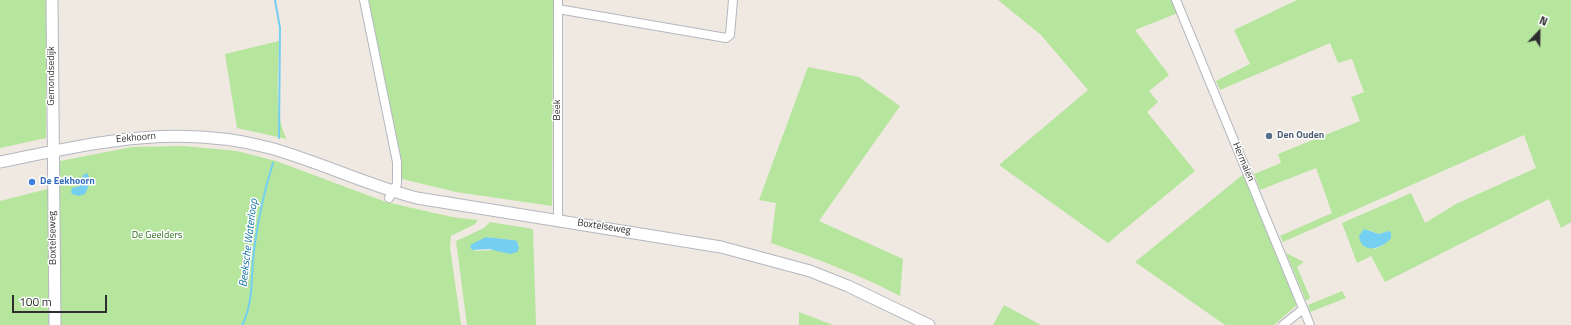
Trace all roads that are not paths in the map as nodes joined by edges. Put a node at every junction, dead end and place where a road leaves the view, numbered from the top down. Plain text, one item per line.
1 (52, 0) edge
2 (364, 0) edge
3 (558, 0) edge
4 (733, 0) edge
5 (1176, 0) edge
6 (558, 9) junction
7 (272, 149) joint
8 (52, 151) junction
9 (0, 162) edge
10 (392, 195) junction
11 (558, 220) junction
12 (1303, 309) junction
13 (54, 325) edge
14 (929, 325) edge
15 (1283, 325) edge
16 (1310, 325) edge

1 - 8 main road, Gemondsedijk
2 - 10 street
3 - 6 street, Beek
4 - 6 street
5 - 12 street, Hermalen
6 - 11 street, Beek
7 - 8 main road, Eekhoorn
7 - 10 main road, Boxtelseweg
8 - 9 main road, Eekhoorn
8 - 13 main road, Boxtelseweg
10 - 11 main road, Boxtelseweg
11 - 14 main road, Boxtelseweg
12 - 15 street
12 - 16 street, Hermalen

